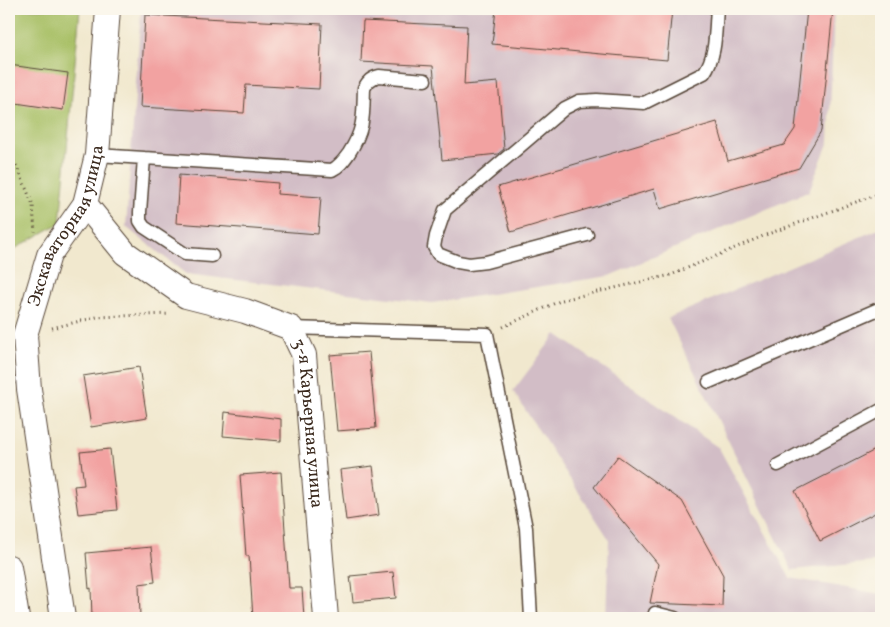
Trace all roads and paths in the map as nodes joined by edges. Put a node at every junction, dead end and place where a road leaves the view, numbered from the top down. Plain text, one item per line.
1 (108, 9) edge
2 (717, 9) edge
3 (425, 80) dead end
4 (97, 155) junction
5 (144, 158) junction
6 (881, 193) edge
7 (85, 204) junction
8 (587, 235) dead end
9 (212, 256) dead end
10 (881, 308) edge
11 (176, 314) dead end
12 (291, 328) junction
13 (486, 334) junction
14 (25, 335) junction
15 (709, 382) dead end
16 (881, 410) edge
17 (778, 465) dead end
18 (9, 567) edge
19 (17, 618) edge
20 (63, 618) edge
21 (326, 618) edge
22 (531, 618) edge
23 (654, 618) edge
24 (675, 618) edge

1 - 4 street, Экскаваторная улица
2 - 8 lane
3 - 5 lane
4 - 5 lane
4 - 7 street, Экскаваторная улица
5 - 9 lane
6 - 13 path
7 - 12 street, 3-я Карьерная улица
7 - 14 street, Экскаваторная улица
10 - 15 lane
11 - 14 path
12 - 13 lane
12 - 21 street, 3-я Карьерная улица
13 - 22 lane
14 - 20 street, Экскаваторная улица
16 - 17 lane
18 - 19 street
23 - 24 lane

